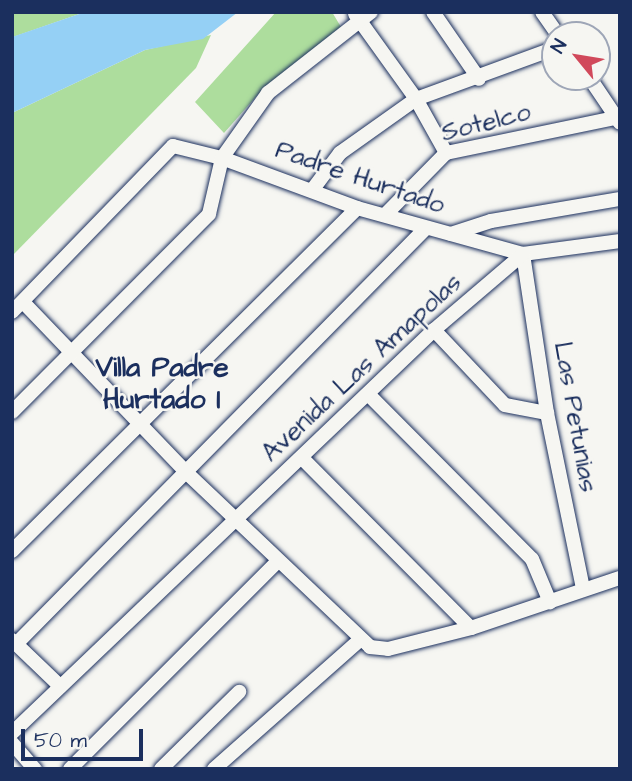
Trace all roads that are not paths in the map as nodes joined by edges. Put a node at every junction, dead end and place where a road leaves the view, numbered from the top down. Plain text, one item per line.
1 (433, 12) edge
2 (362, 15) edge
3 (541, 54) edge
4 (479, 79) junction
5 (599, 91) edge
6 (416, 99) junction
7 (619, 118) edge
8 (620, 123) edge
9 (446, 153) junction
10 (222, 158) junction
11 (313, 189) junction
12 (620, 199) edge
13 (357, 208) junction
14 (386, 214) junction
15 (426, 228) junction
16 (449, 234) junction
17 (620, 241) edge
18 (523, 254) junction
19 (17, 307) edge
20 (434, 330) junction
21 (72, 354) junction
22 (369, 395) junction
23 (12, 412) edge
24 (547, 414) junction
25 (140, 425) junction
26 (303, 459) junction
27 (188, 474) junction
28 (236, 519) junction
29 (12, 551) edge
30 (278, 561) junction
31 (620, 578) edge
32 (583, 589) junction
33 (550, 602) junction
34 (471, 628) junction
35 (17, 640) edge
36 (360, 640) junction
37 (59, 685) junction
38 (239, 692) dead end
39 (12, 733) edge
40 (12, 743) edge
41 (35, 769) edge
42 (70, 769) edge
43 (161, 769) edge
44 (214, 769) edge

1 - 4 street
2 - 6 street
2 - 10 street
3 - 4 street
4 - 6 street
5 - 7 street
6 - 9 street
6 - 11 street
7 - 8 street
7 - 9 street, Sotelco
9 - 14 street, Sotelco
10 - 11 street, Padre Hurtado
10 - 19 street, Padre Hurtado
10 - 21 street
11 - 13 street, Padre Hurtado
12 - 16 street
13 - 14 street, Padre Hurtado
13 - 25 street
14 - 15 street, Padre Hurtado
15 - 16 street, Padre Hurtado
15 - 27 street
16 - 18 street, Padre Hurtado
17 - 18 street
18 - 20 street, Avenida Las Amapolas
18 - 24 street, Las Petunias
19 - 21 street
20 - 22 street, Avenida Las Amapolas
20 - 24 street
21 - 23 street
21 - 25 street
22 - 26 street, Avenida Las Amapolas
22 - 33 street
24 - 32 street, Las Petunias
25 - 27 street
25 - 29 street
26 - 28 street, Avenida Las Amapolas
26 - 34 street
27 - 28 street
27 - 35 street
28 - 30 street
28 - 37 street, Avenida Las Amapolas
30 - 36 street
30 - 42 street
31 - 32 street
32 - 33 street
33 - 34 street
34 - 36 street
35 - 37 street
36 - 44 street
37 - 39 street, Avenida Las Amapolas
38 - 43 street
40 - 41 street

